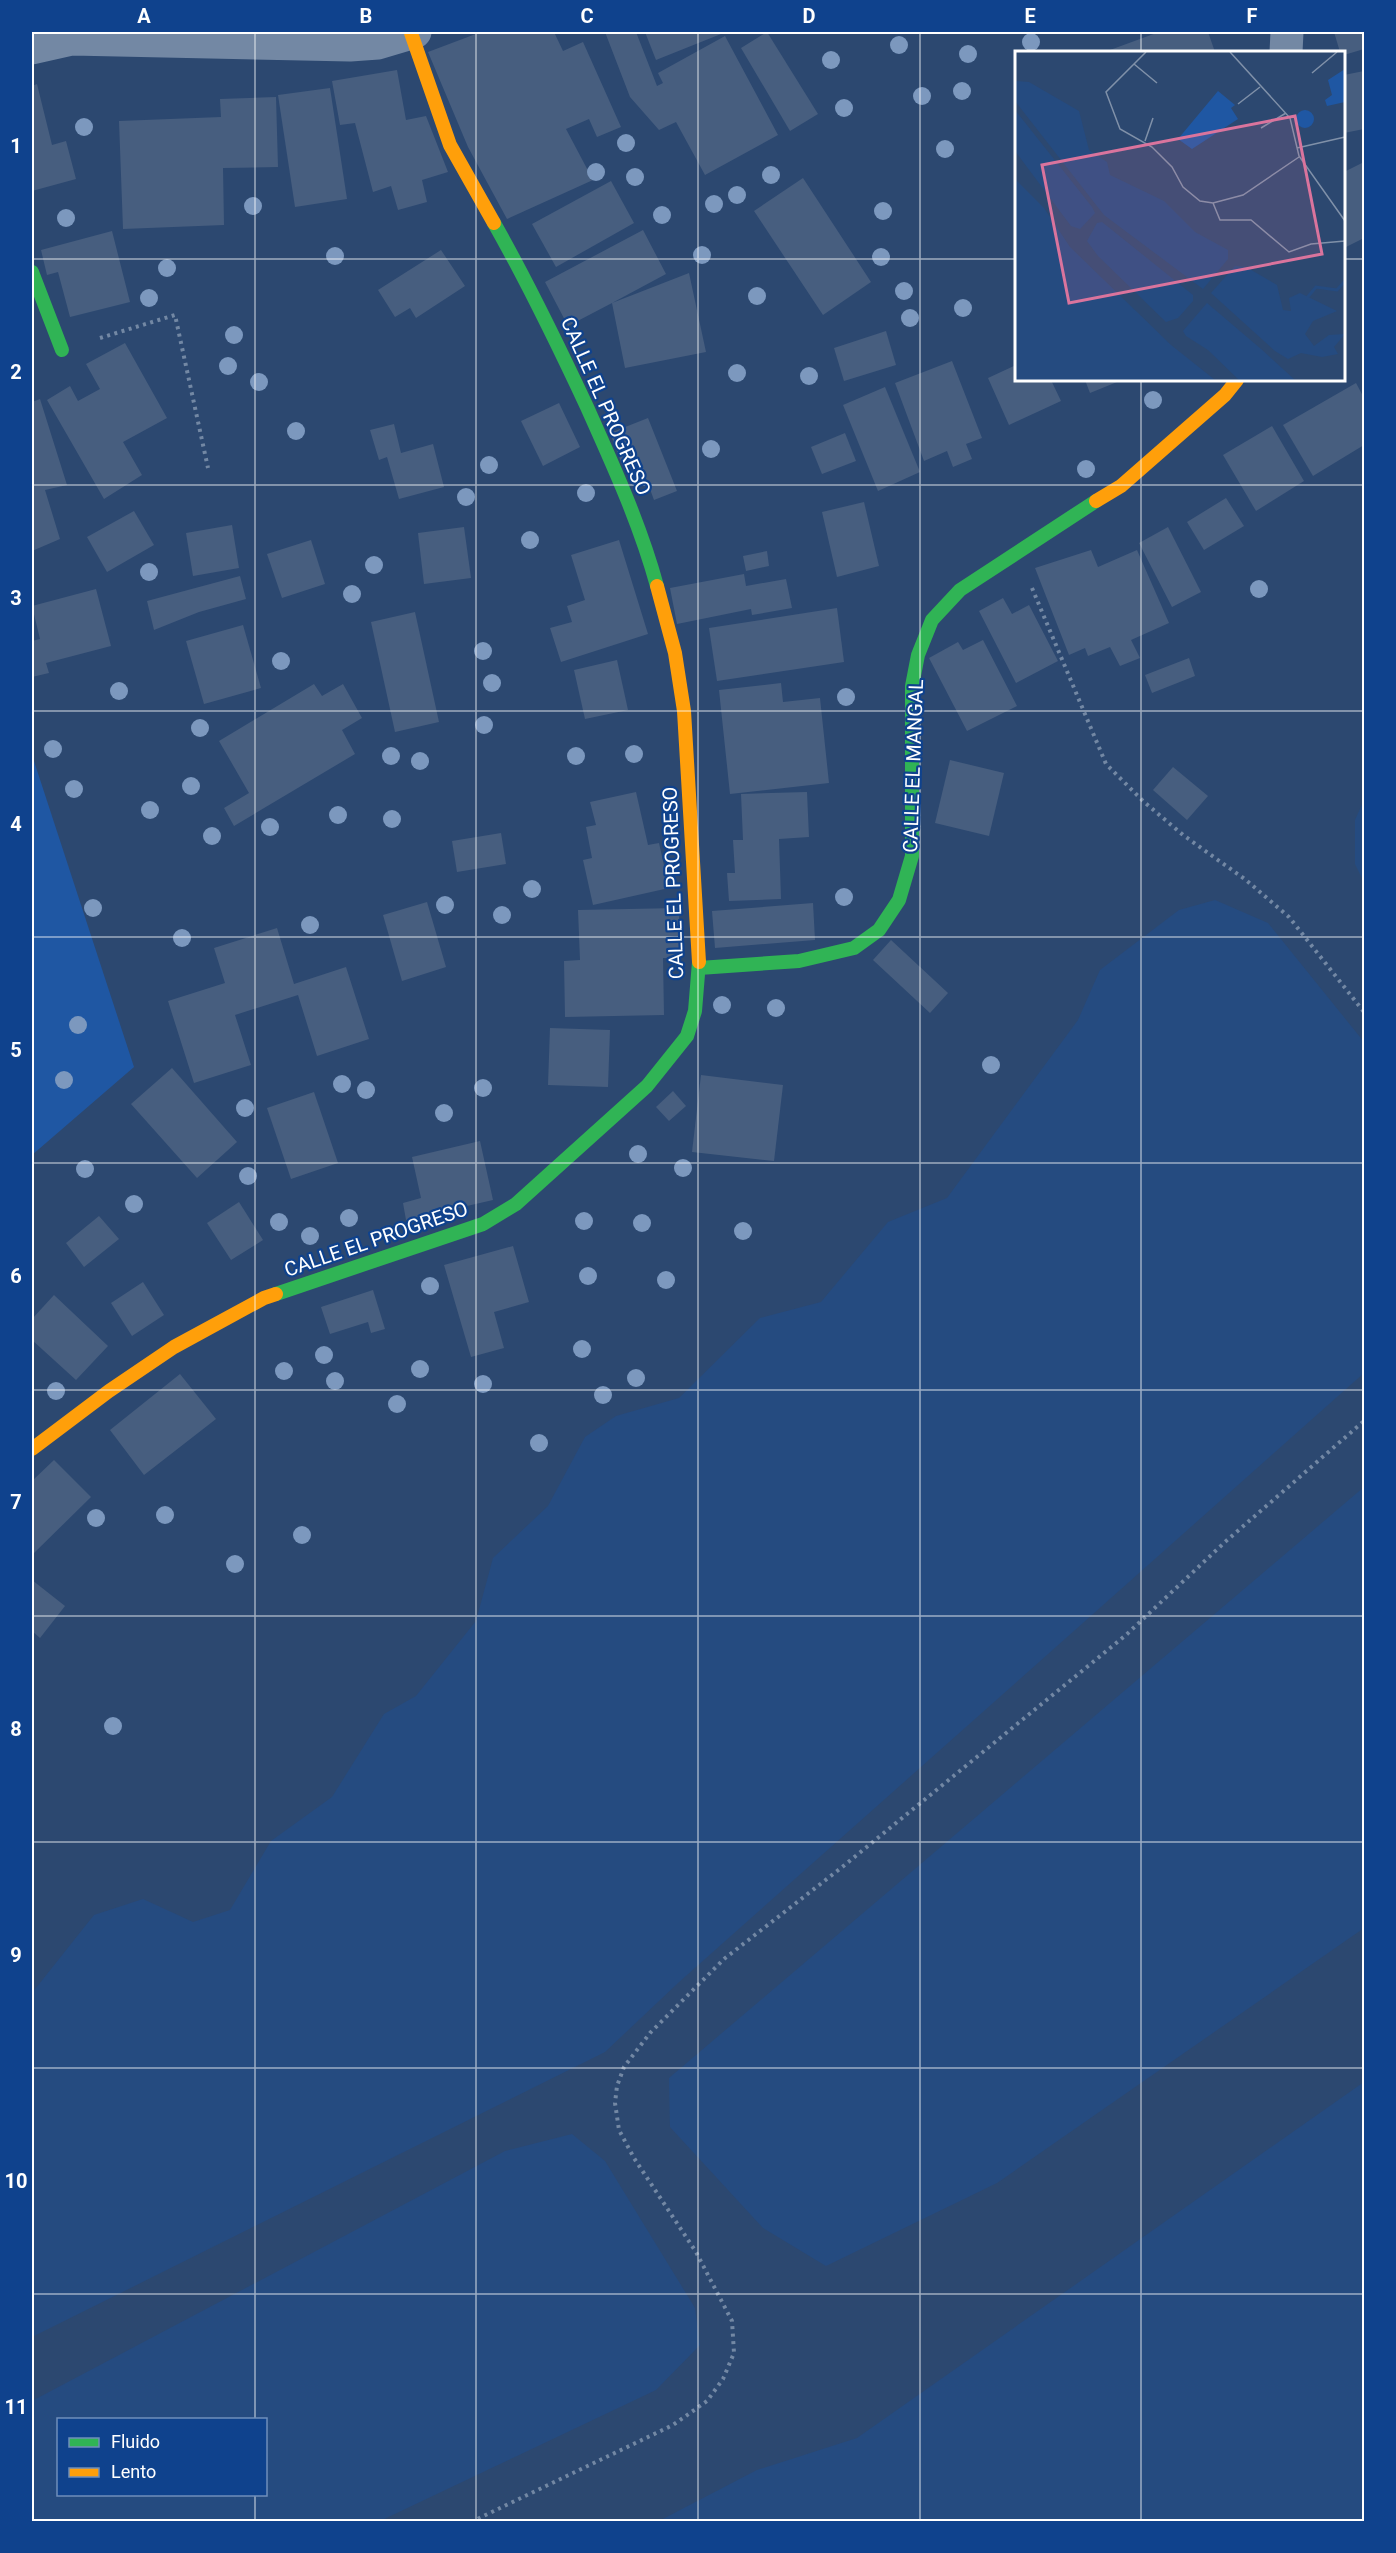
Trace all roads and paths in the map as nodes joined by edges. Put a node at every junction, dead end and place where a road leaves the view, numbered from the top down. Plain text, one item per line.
1 (413, 32) edge
2 (1287, 32) edge
3 (323, 38) edge
4 (32, 48) edge
5 (1286, 51) edge
6 (32, 272) edge
7 (62, 350) joint
8 (1236, 381) edge
9 (208, 468) dead end
10 (1017, 551) junction
11 (699, 968) junction
12 (1365, 1012) edge
13 (1365, 1420) edge
14 (32, 1449) edge
15 (471, 2522) edge

1 - 3 street
1 - 11 street, CALLE EL PROGRESO
2 - 5 street
3 - 4 street
6 - 7 street
7 - 9 path
8 - 10 street, CALLE EL MANGAL
10 - 11 street, CALLE EL MANGAL
10 - 12 path
11 - 14 street, CALLE EL PROGRESO
13 - 15 path

